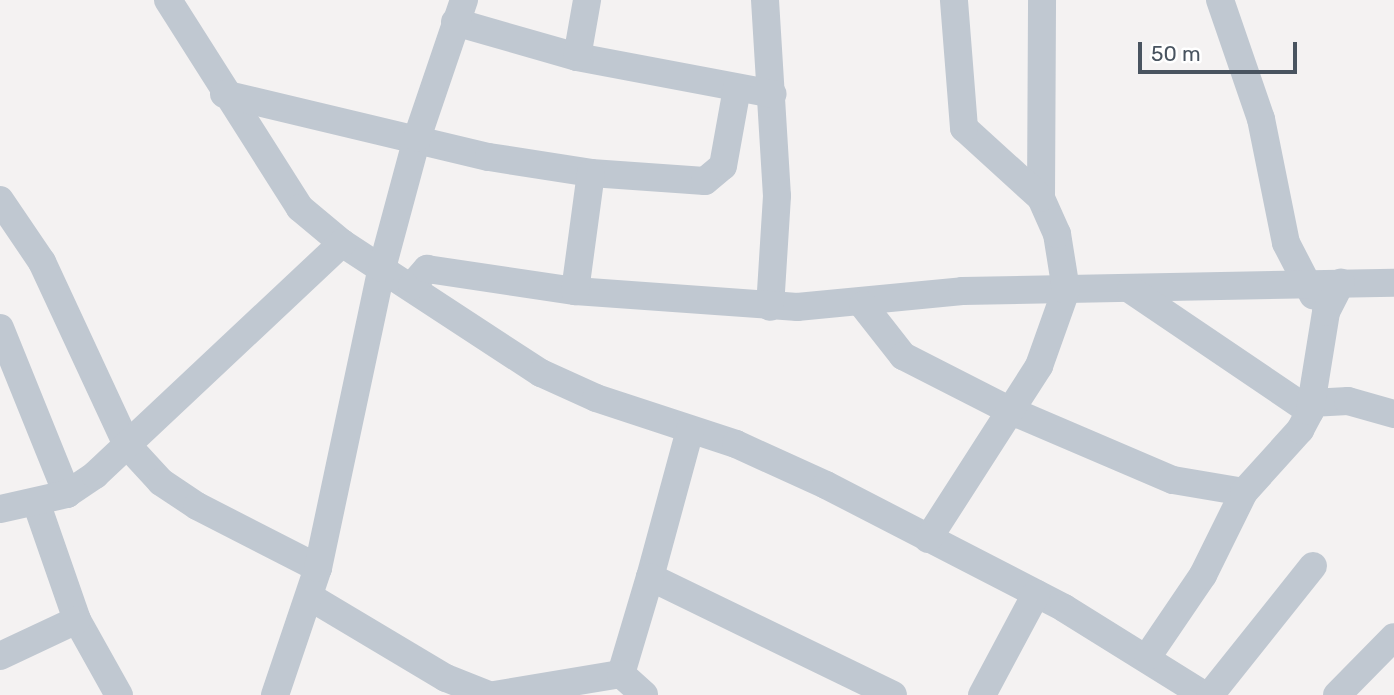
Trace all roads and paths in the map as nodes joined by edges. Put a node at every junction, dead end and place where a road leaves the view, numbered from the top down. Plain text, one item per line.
1 (168, 0) edge
2 (587, 0) edge
3 (765, 0) edge
4 (954, 0) edge
5 (1042, 0) edge
6 (1220, 0) edge
7 (460, 11) edge
8 (577, 57) junction
9 (737, 88) junction
10 (224, 94) junction
11 (774, 94) junction
12 (417, 138) junction
13 (591, 173) junction
14 (1041, 198) junction
15 (0, 200) edge
16 (10, 226) edge
17 (342, 243) junction
18 (382, 268) junction
19 (1302, 281) junction
20 (1394, 283) edge
21 (1341, 284) junction
22 (411, 286) junction
23 (1066, 290) junction
24 (1131, 290) junction
25 (575, 291) junction
26 (863, 305) junction
27 (770, 307) junction
28 (1326, 312) junction
29 (0, 328) edge
30 (1310, 407) junction
31 (1011, 411) junction
32 (1394, 414) edge
33 (690, 430) junction
34 (127, 445) junction
35 (1244, 492) junction
36 (67, 494) junction
37 (36, 502) junction
38 (0, 509) edge
39 (928, 539) junction
40 (1313, 566) dead end
41 (318, 568) junction
42 (650, 577) junction
43 (1036, 594) junction
44 (310, 597) junction
45 (77, 620) junction
46 (1394, 638) edge
47 (0, 656) edge
48 (1148, 656) junction
49 (621, 674) junction
50 (119, 695) edge
51 (275, 695) edge
52 (489, 695) edge
53 (494, 695) edge
54 (644, 695) edge
55 (893, 695) edge
56 (982, 695) edge
57 (1204, 695) edge
58 (1210, 695) edge
59 (1337, 695) edge

1 - 10 street
2 - 8 street
3 - 11 street
4 - 14 street
5 - 14 street
6 - 19 street
7 - 8 street
7 - 12 street
8 - 9 street
9 - 11 street
9 - 13 street
10 - 12 street
10 - 17 street
11 - 27 street
12 - 13 street
12 - 18 street
13 - 25 street
14 - 23 street
15 - 16 street
16 - 34 street
17 - 18 street
17 - 34 street
18 - 22 street
18 - 41 street
19 - 21 street
19 - 24 street
19 - 28 street
20 - 21 street
21 - 28 street
22 - 25 street
22 - 33 street
23 - 24 street
23 - 26 street
23 - 31 street
24 - 30 street
25 - 27 street
26 - 27 street
26 - 31 street
28 - 30 street
29 - 36 street
30 - 32 street
30 - 35 street
31 - 35 street
31 - 39 street
33 - 39 street
33 - 42 street
34 - 36 street
34 - 41 street
35 - 48 street
36 - 37 street
37 - 38 street
37 - 45 street
39 - 43 street
40 - 58 street
41 - 44 street
42 - 49 street
42 - 55 street
43 - 48 street
43 - 56 street
44 - 51 street
44 - 52 street
45 - 47 street
45 - 50 street
46 - 59 street
48 - 57 street
49 - 53 street
49 - 54 street

